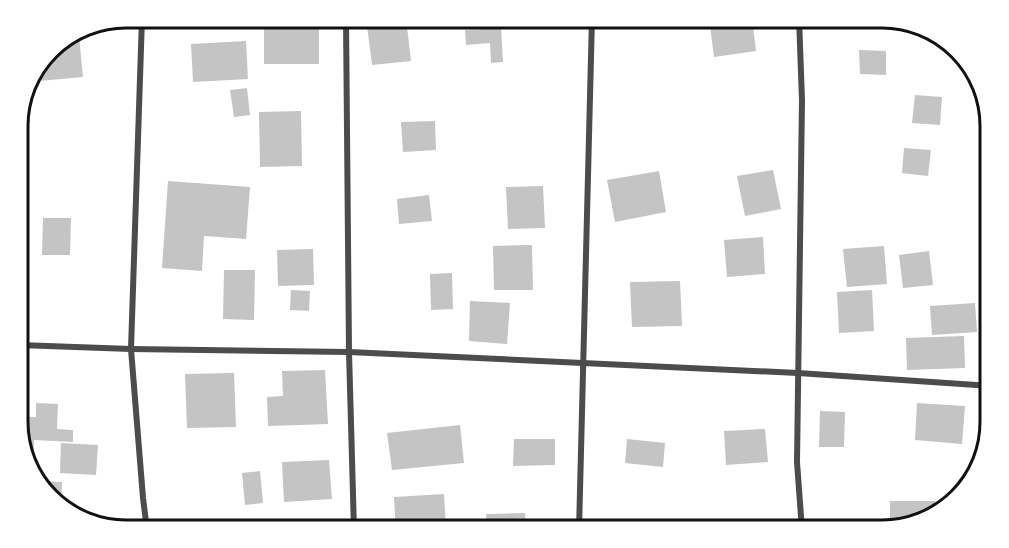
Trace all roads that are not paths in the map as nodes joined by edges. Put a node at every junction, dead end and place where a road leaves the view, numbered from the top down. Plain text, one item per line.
1 (142, 28) edge
2 (346, 28) edge
3 (592, 28) edge
4 (799, 28) edge
5 (28, 345) edge
6 (131, 349) junction
7 (349, 352) junction
8 (583, 363) junction
9 (798, 374) junction
10 (980, 385) edge
11 (579, 519) edge
12 (801, 519) edge
13 (146, 520) edge
14 (354, 520) edge

1 - 6 street
2 - 7 street
3 - 8 street
4 - 9 street
5 - 6 street
6 - 7 street
6 - 13 street
7 - 8 street
7 - 14 street
8 - 9 street
8 - 11 street
9 - 10 street
9 - 12 street

